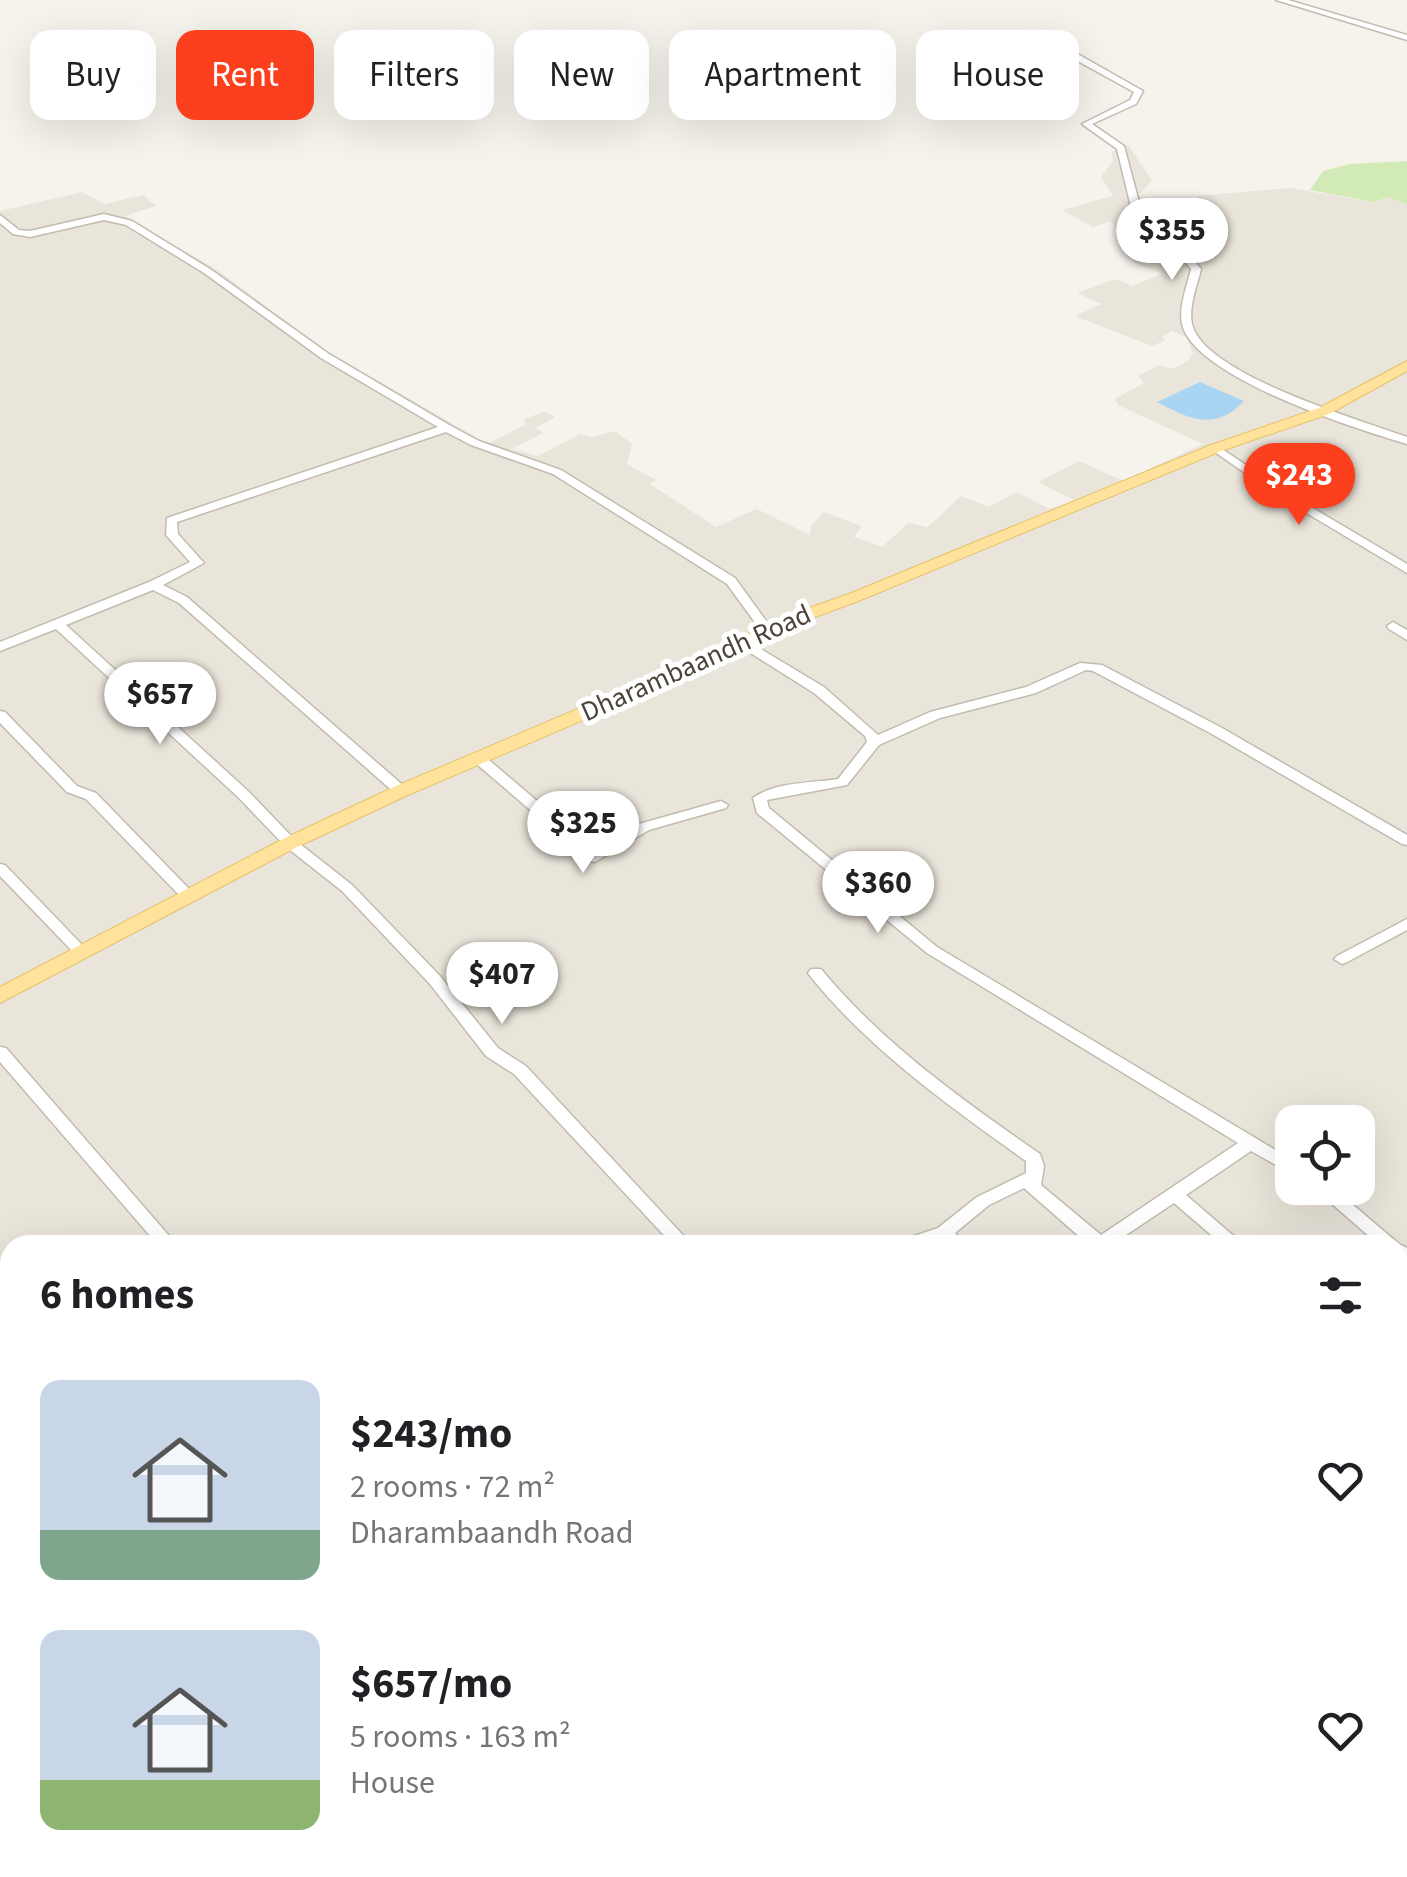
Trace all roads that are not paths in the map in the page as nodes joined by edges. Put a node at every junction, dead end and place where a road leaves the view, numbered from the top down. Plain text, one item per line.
1 (1280, 0) edge
2 (1407, 38) edge
3 (1079, 58) edge
4 (0, 218) edge
5 (1407, 366) edge
6 (1324, 410) junction
7 (446, 428) junction
8 (1407, 441) edge
9 (1216, 448) junction
10 (1407, 569) edge
11 (153, 585) junction
12 (57, 624) junction
13 (1393, 626) dead end
14 (766, 629) junction
15 (1407, 636) edge
16 (746, 644) junction
17 (0, 648) edge
18 (0, 715) edge
19 (874, 742) junction
20 (478, 758) junction
21 (400, 791) junction
22 (720, 805) dead end
23 (1407, 841) edge
24 (290, 843) junction
25 (0, 868) edge
26 (189, 897) junction
27 (1407, 924) edge
28 (82, 953) junction
29 (1342, 959) dead end
30 (816, 973) dead end
31 (0, 996) edge
32 (0, 1052) edge
33 (1252, 1142) junction
34 (1275, 1157) edge
35 (1031, 1178) junction
36 (1174, 1194) junction
37 (1343, 1205) edge
38 (159, 1235) edge
39 (674, 1235) edge
40 (953, 1235) edge
41 (1088, 1235) edge
42 (1115, 1235) edge
43 (1223, 1235) edge
44 (1380, 1235) edge

1 - 2 street
3 - 6 street
4 - 7 street
5 - 6 main road, Dharambaandh Road
6 - 8 street
6 - 9 main road, Dharambaandh Road
7 - 11 street
7 - 14 street
9 - 10 street
9 - 14 main road, Dharambaandh Road
11 - 12 street
11 - 21 street
12 - 17 street
12 - 24 street
13 - 15 street
14 - 16 main road, Dharambaandh Road
16 - 19 street
16 - 20 main road, Dharambaandh Road
18 - 26 street
19 - 23 street
19 - 33 street
20 - 21 main road, Dharambaandh Road
20 - 22 street
21 - 24 main road, Dharambaandh Road
24 - 26 main road, Dharambaandh Road
24 - 39 street
25 - 28 street
26 - 28 main road, Dharambaandh Road
27 - 29 street
28 - 31 main road, Dharambaandh Road
30 - 35 street
32 - 38 street
33 - 34 street
33 - 36 street
35 - 40 street
35 - 41 street
36 - 42 street
36 - 43 street
37 - 44 street

